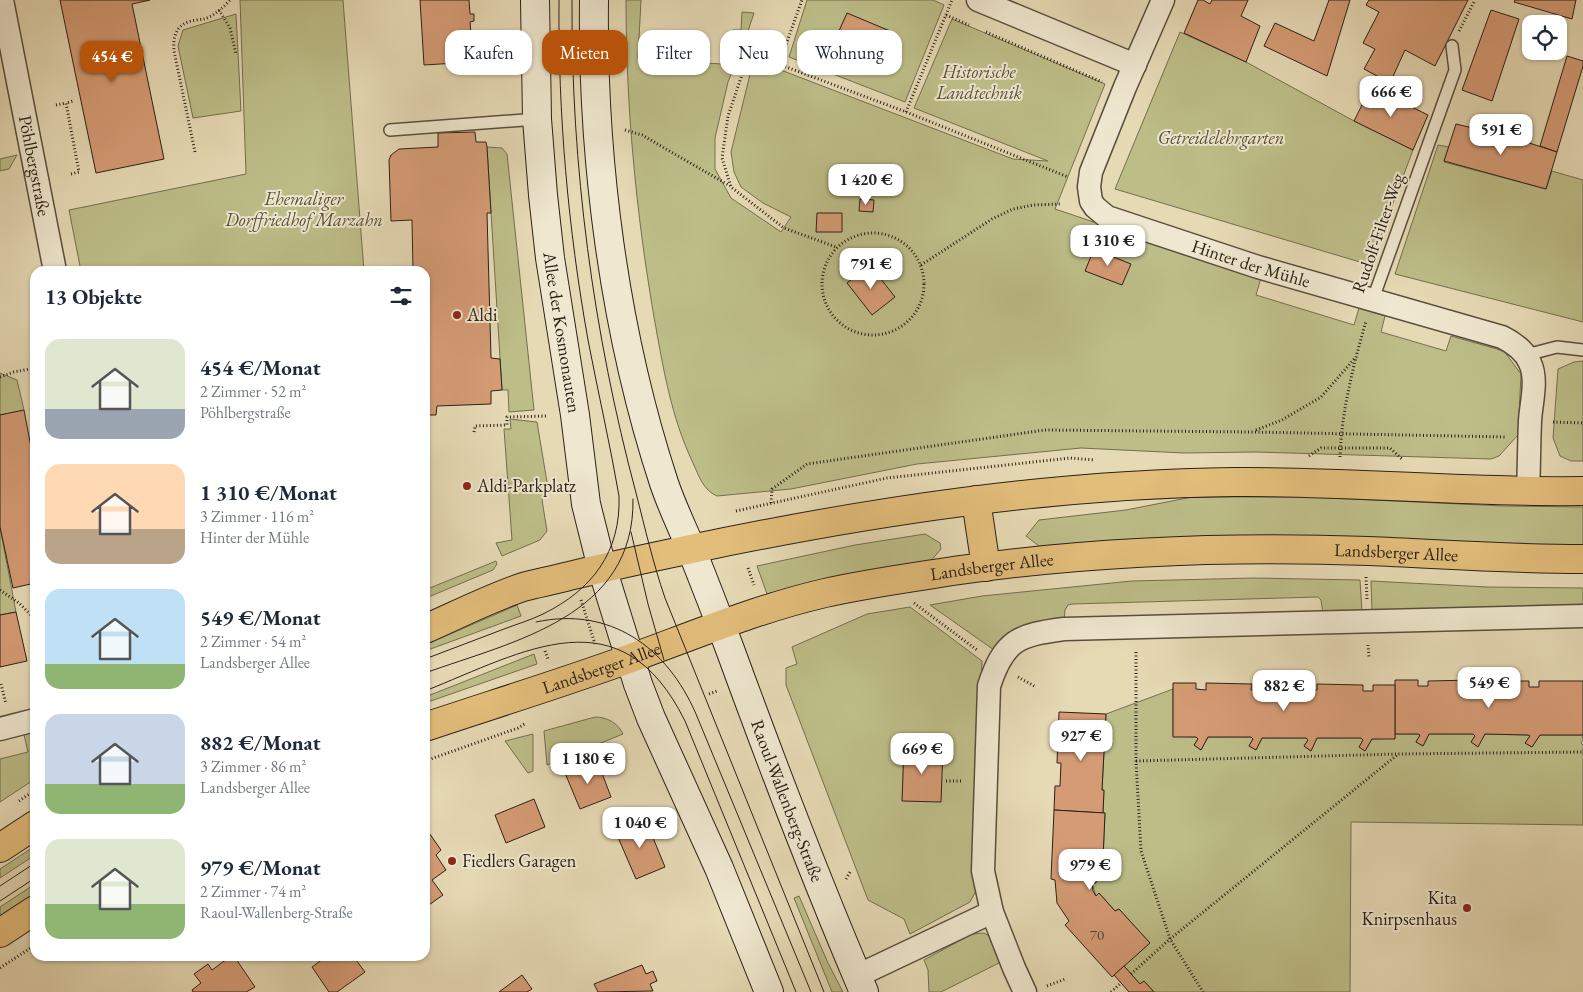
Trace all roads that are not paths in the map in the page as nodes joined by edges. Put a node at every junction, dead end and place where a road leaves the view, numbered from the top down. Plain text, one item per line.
1 (2, 0) edge
2 (536, 0) edge
3 (594, 0) edge
4 (978, 0) edge
5 (1163, 0) edge
6 (1452, 46) road end
7 (1135, 65) junction
8 (537, 119) junction
9 (390, 130) dead end
10 (54, 266) edge
11 (1373, 299) junction
12 (1583, 350) edge
13 (1526, 355) junction
14 (1583, 491) edge
15 (1528, 492) junction
16 (976, 500) junction
17 (691, 549) junction
18 (1583, 558) edge
19 (986, 567) junction
20 (602, 568) junction
21 (1583, 616) edge
22 (720, 625) junction
23 (430, 627) edge
24 (630, 658) junction
25 (30, 721) edge
26 (430, 725) edge
27 (0, 729) edge
28 (30, 828) edge
29 (0, 848) edge
30 (992, 912) junction
31 (30, 913) edge
32 (0, 933) edge
33 (861, 984) edge
34 (769, 992) edge
35 (1026, 992) edge

1 - 10 street, Pöhlbergstraße
2 - 8 main road, Allee der Kosmonauten
3 - 17 main road
4 - 7 street
5 - 7 street, Hinter der Mühle
6 - 11 lane, Rudolf-Filter-Weg
7 - 11 street, Hinter der Mühle
8 - 9 lane
8 - 20 main road, Allee der Kosmonauten
11 - 13 street, Hinter der Mühle
12 - 13 lane
13 - 15 street
14 - 15 main road
15 - 16 main road
16 - 17 main road
16 - 19 main road
17 - 20 main road
17 - 22 main road
18 - 19 main road, Landsberger Allee
19 - 22 main road, Landsberger Allee
20 - 23 main road
20 - 24 main road, Allee der Kosmonauten
21 - 30 street
22 - 24 main road, Landsberger Allee
22 - 33 main road, Raoul-Wallenberg-Straße
24 - 26 main road, Landsberger Allee
24 - 34 main road
25 - 27 street
28 - 29 main road
30 - 33 street, Raoul-Wallenberg-Straße
30 - 35 street
31 - 32 main road

